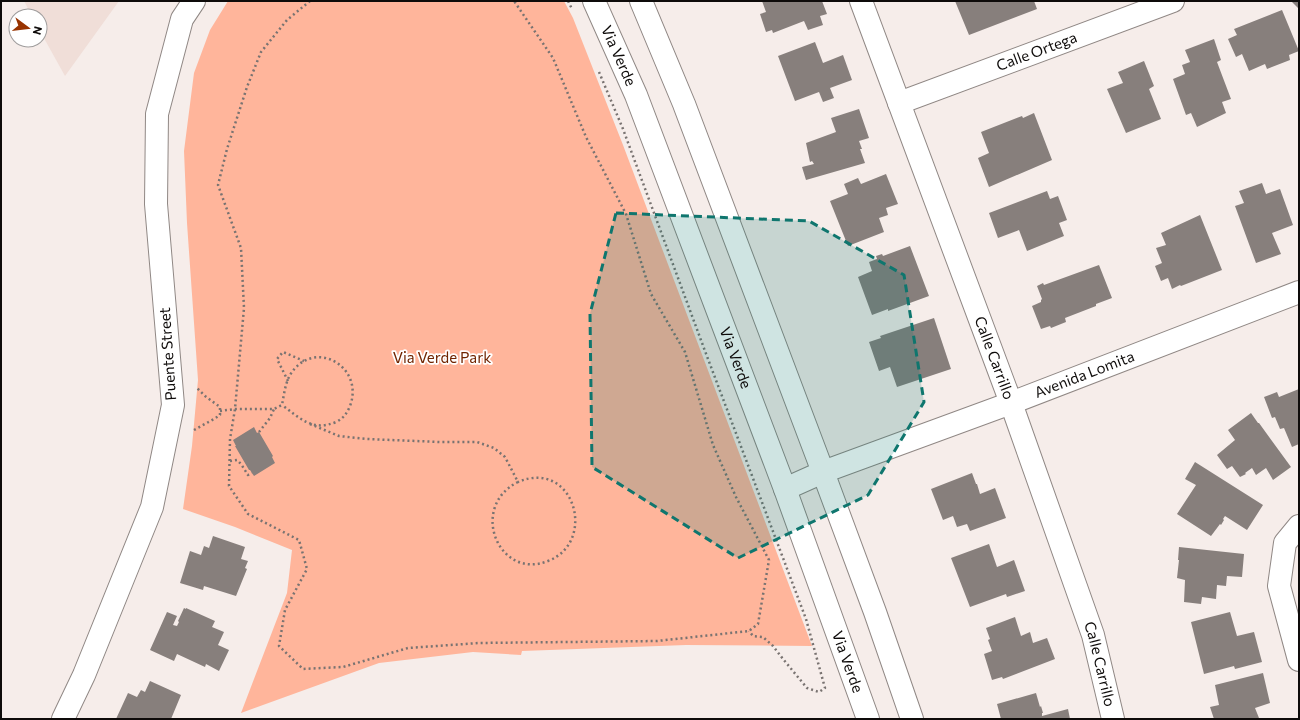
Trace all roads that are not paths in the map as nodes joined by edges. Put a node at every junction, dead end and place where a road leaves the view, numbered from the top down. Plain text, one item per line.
1 (194, 1) edge
2 (594, 1) edge
3 (641, 1) edge
4 (861, 1) edge
5 (1174, 1) edge
6 (899, 103) junction
7 (1299, 292) edge
8 (1011, 403) junction
9 (823, 472) junction
10 (785, 489) junction
11 (1299, 526) edge
12 (1299, 660) edge
13 (63, 719) edge
14 (868, 719) edge
15 (912, 719) edge
16 (1113, 719) edge

1 - 13 street, Puente Street
2 - 10 street, Via Verde
3 - 9 street
4 - 6 street, Calle Carrillo
5 - 6 street, Calle Ortega
6 - 8 street, Calle Carrillo
7 - 8 street, Avenida Lomita
8 - 9 street, Avenida Lomita
8 - 16 street, Calle Carrillo
9 - 10 street, Avenida Lomita
9 - 15 street
10 - 14 street, Via Verde
11 - 12 street

